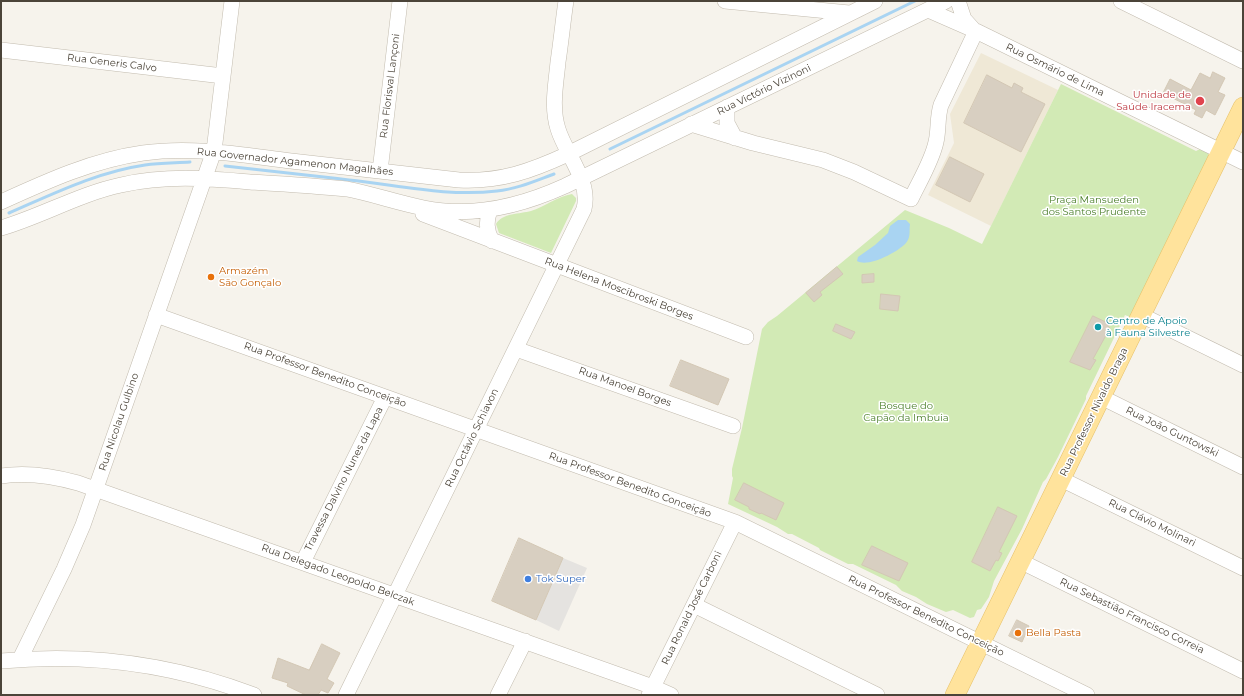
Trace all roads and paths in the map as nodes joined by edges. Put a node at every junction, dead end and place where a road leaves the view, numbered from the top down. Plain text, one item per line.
1 (232, 1) edge
2 (400, 1) edge
3 (566, 1) edge
4 (725, 1) edge
5 (875, 1) edge
6 (946, 1) edge
7 (958, 1) edge
8 (1121, 1) edge
9 (795, 9) junction
10 (928, 10) junction
11 (850, 13) junction
12 (976, 31) junction
13 (808, 34) junction
14 (1, 50) edge
15 (1243, 60) edge
16 (223, 76) junction
17 (728, 107) junction
18 (1243, 107) edge
19 (690, 124) junction
20 (735, 138) junction
21 (1222, 151) junction
22 (214, 152) junction
23 (568, 154) junction
24 (1243, 162) edge
25 (380, 171) junction
26 (204, 178) junction
27 (581, 179) junction
28 (368, 193) junction
29 (1, 202) edge
30 (490, 210) junction
31 (1, 228) edge
32 (492, 241) junction
33 (557, 265) junction
34 (156, 315) junction
35 (1141, 315) junction
36 (746, 337) dead end
37 (516, 348) junction
38 (1243, 365) edge
39 (385, 397) junction
40 (1101, 397) junction
41 (734, 426) dead end
42 (476, 429) junction
43 (1243, 467) edge
44 (1, 476) edge
45 (1061, 479) junction
46 (96, 489) junction
47 (735, 522) junction
48 (1020, 561) junction
49 (303, 562) junction
50 (1243, 568) edge
51 (395, 595) junction
52 (694, 605) junction
53 (525, 641) junction
54 (981, 643) junction
55 (20, 659) junction
56 (1, 661) edge
57 (1243, 671) edge
58 (651, 691) edge
59 (254, 695) edge
60 (346, 695) edge
61 (498, 695) edge
62 (670, 695) edge
63 (877, 695) edge
64 (955, 695) edge
65 (1087, 695) edge

1 - 16 street, Rua Nicolau Gulbino
2 - 25 street, Rua Florisval Lançoni
3 - 23 street, Rua Octávio Schiavon
4 - 9 street
5 - 11 street
6 - 10 street, Rua Victório Vizinoni
7 - 12 street, Rua Osmário de Lima
8 - 15 street
9 - 11 street
9 - 13 street
10 - 12 street, Rua Osmário de Lima
10 - 17 street, Rua Victório Vizinoni
11 - 13 street
12 - 20 street
12 - 21 street, Rua Osmário de Lima
13 - 23 street
14 - 16 street, Rua Generis Calvo
16 - 22 street, Rua Nicolau Gulbino
17 - 19 street, Rua Victório Vizinoni
17 - 20 street
18 - 21 main road, Rua Professor Nivaldo Braga
19 - 20 street
19 - 27 street, Rua Victório Vizinoni
21 - 24 street, Rua Osmário de Lima
21 - 35 main road, Rua Professor Nivaldo Braga
22 - 25 street, Rua Governador Agamenon Magalhães
22 - 26 street, Rua Nicolau Gulbino
22 - 29 street, Rua Governador Agamenon Magalhães
23 - 25 street, Rua Governador Agamenon Magalhães
23 - 27 street, Rua Octávio Schiavon
26 - 28 street
26 - 31 street
26 - 34 street, Rua Nicolau Gulbino
27 - 30 street
27 - 33 street, Rua Octávio Schiavon
28 - 30 street
28 - 32 street, Rua Helena Moscibroski Borges
30 - 32 street
32 - 33 street, Rua Helena Moscibroski Borges
33 - 36 street, Rua Helena Moscibroski Borges
33 - 37 street, Rua Octávio Schiavon
34 - 39 street, Rua Professor Benedito Conceição
34 - 46 street, Rua Nicolau Gulbino
35 - 38 street
35 - 40 main road, Rua Professor Nivaldo Braga
37 - 41 street, Rua Manoel Borges
37 - 42 street, Rua Octávio Schiavon
39 - 42 street, Rua Professor Benedito Conceição
39 - 49 street, Travessa Dalvino Nunes da Lapa
40 - 43 street, Rua João Guntowski
40 - 45 main road, Rua Professor Nivaldo Braga
42 - 47 street, Rua Professor Benedito Conceição
42 - 51 street, Rua Octávio Schiavon
44 - 46 street, Rua Delegado Leopoldo Belczak
45 - 48 main road, Rua Professor Nivaldo Braga
45 - 50 street, Rua Clávio Molinari
46 - 49 street, Rua Delegado Leopoldo Belczak
46 - 55 street, Rua Nicolau Gulbino
47 - 52 street, Rua Ronald José Carboni
47 - 54 street, Rua Professor Benedito Conceição
48 - 54 main road, Rua Professor Nivaldo Braga
48 - 57 street, Rua Sebastião Francisco Correia
49 - 51 street, Rua Delegado Leopoldo Belczak
51 - 53 street, Rua Delegado Leopoldo Belczak
51 - 60 street, Rua Octávio Schiavon
52 - 58 street, Rua Ronald José Carboni
52 - 63 street
53 - 58 street, Rua Delegado Leopoldo Belczak
53 - 61 street
54 - 64 main road, Rua Professor Nivaldo Braga
54 - 65 street, Rua Professor Benedito Conceição
55 - 56 street
55 - 59 street
58 - 62 street, Rua Delegado Leopoldo Belczak

